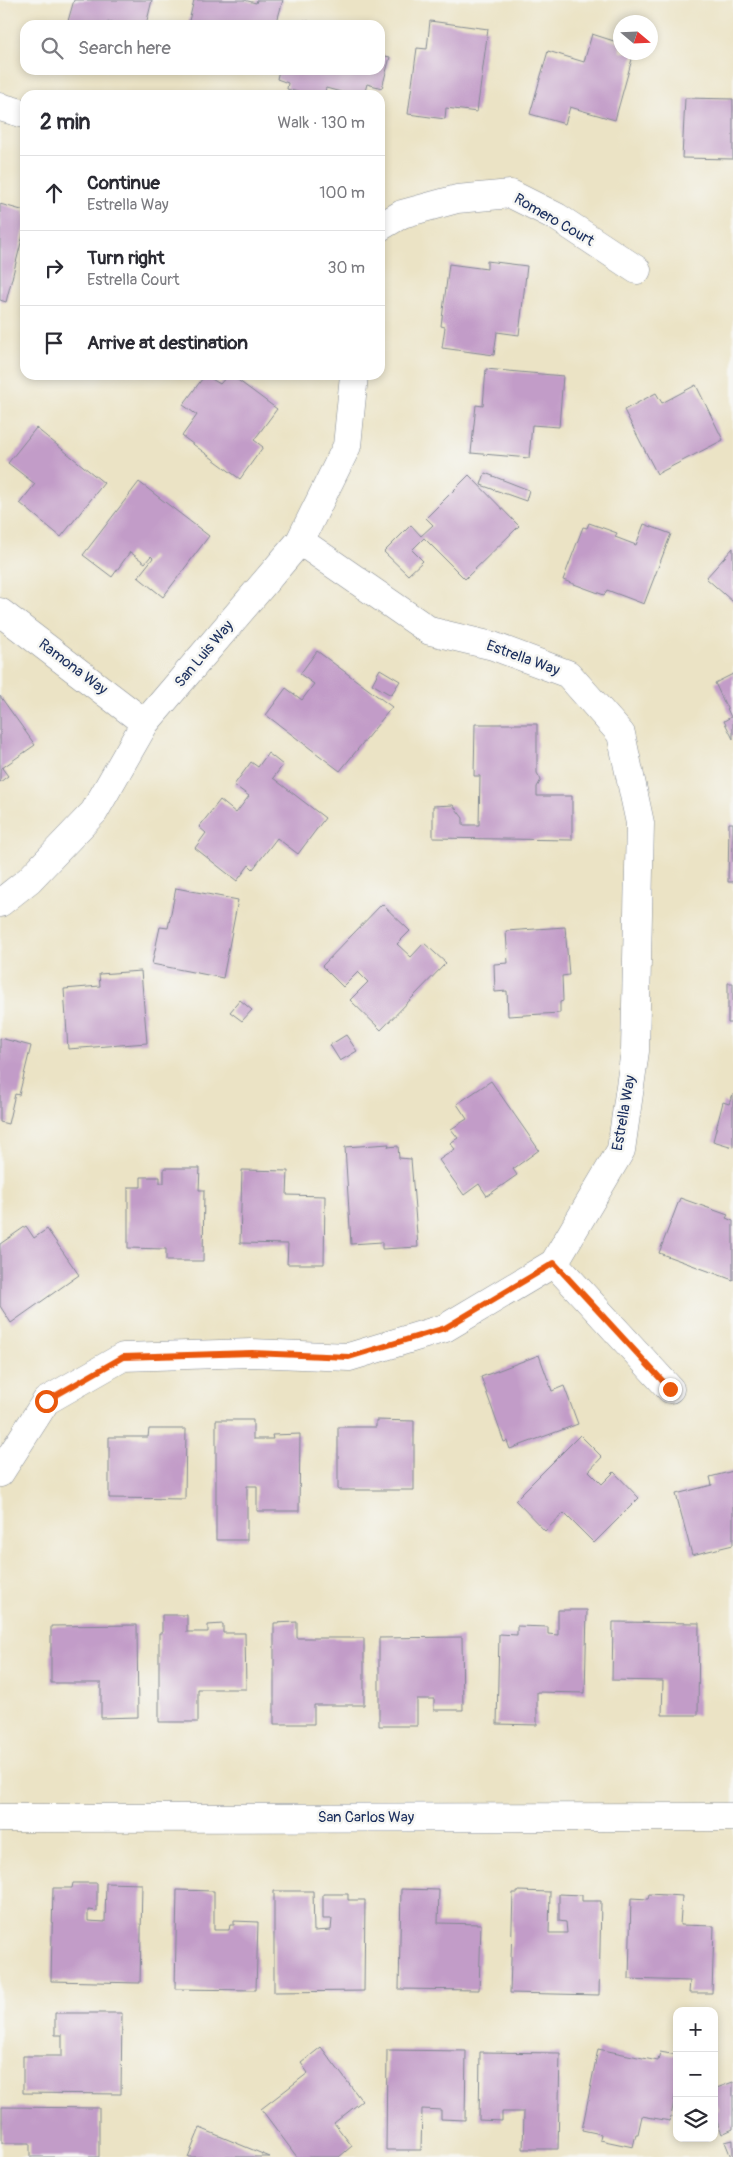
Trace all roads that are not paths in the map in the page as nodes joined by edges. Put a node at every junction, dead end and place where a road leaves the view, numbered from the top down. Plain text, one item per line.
1 (0, 107) edge
2 (20, 113) edge
3 (385, 224) edge
4 (637, 270) dead end
5 (354, 380) edge
6 (300, 541) junction
7 (0, 612) edge
8 (145, 723) junction
9 (0, 903) edge
10 (554, 1263) junction
11 (670, 1389) dead end
12 (0, 1473) edge
13 (733, 1817) edge
14 (0, 1818) edge

1 - 2 street
3 - 4 street, Romero Court
5 - 6 street, San Luis Way
6 - 8 street, San Luis Way
6 - 10 street, Estrella Way
7 - 8 street, Ramona Way
8 - 9 street, San Luis Way
10 - 11 street
10 - 12 street, Estrella Way
13 - 14 street, San Carlos Way

